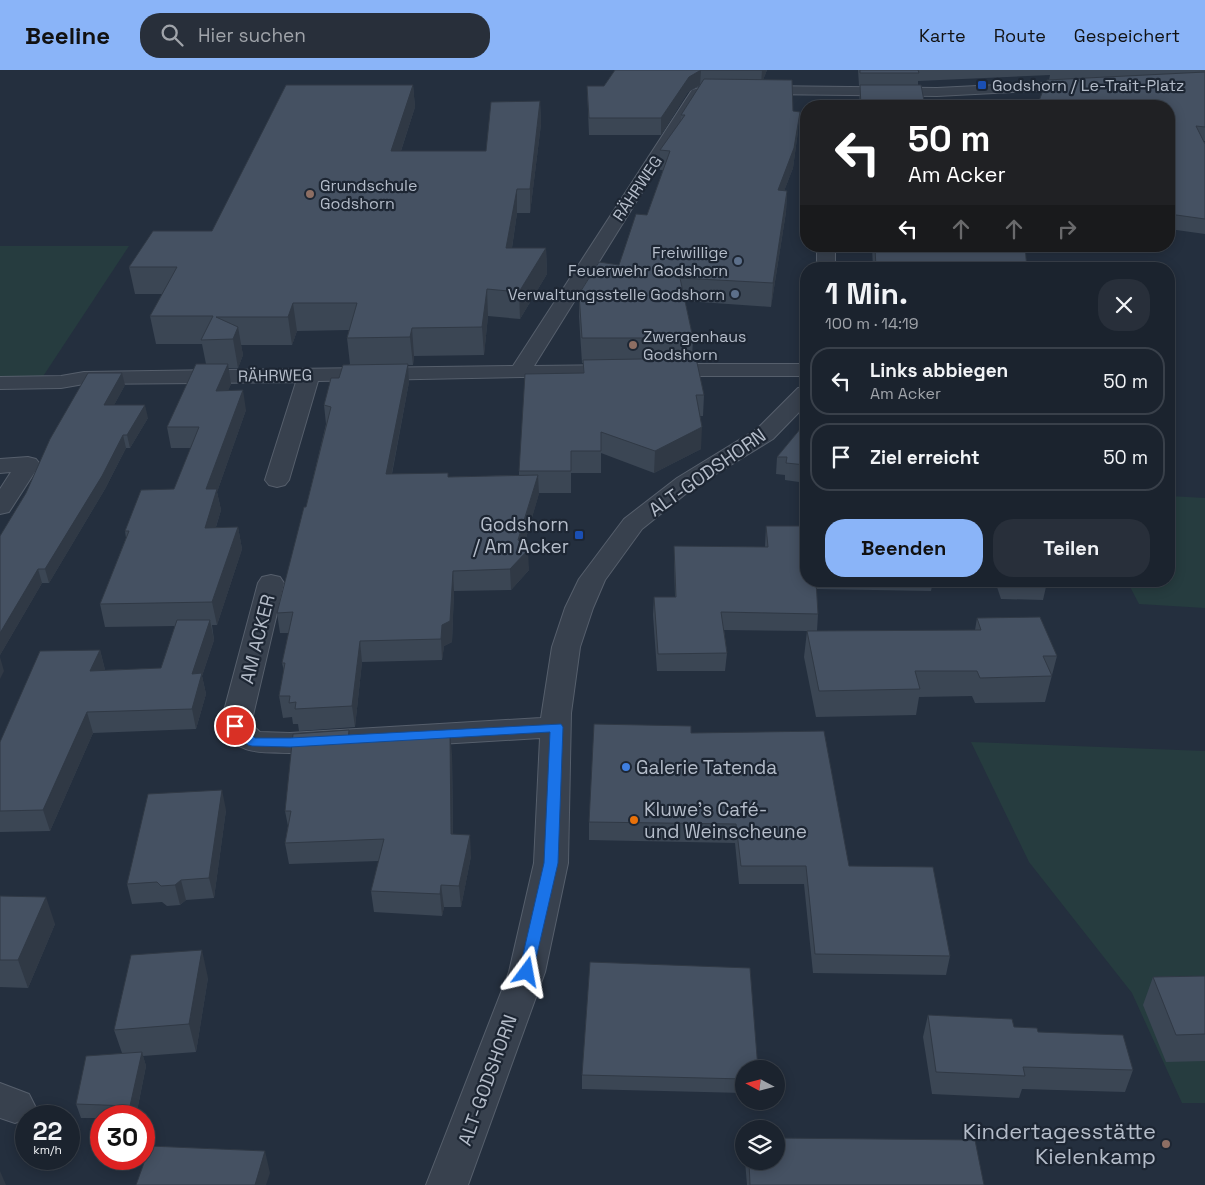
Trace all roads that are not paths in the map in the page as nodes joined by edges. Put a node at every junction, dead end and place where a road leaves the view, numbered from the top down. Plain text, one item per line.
1 (833, 84) junction
2 (1098, 84) edge
3 (742, 90) edge
4 (706, 92) edge
5 (832, 100) edge
6 (800, 370) edge
7 (520, 371) junction
8 (309, 375) junction
9 (0, 382) edge
10 (800, 399) edge
11 (0, 466) edge
12 (278, 480) dead end
13 (0, 507) edge
14 (270, 582) dead end
15 (556, 727) junction
16 (447, 1185) edge

1 - 2 street
1 - 3 street
1 - 5 street
4 - 7 street, RÄHRWEG
6 - 7 street, RÄHRWEG
7 - 8 street, RÄHRWEG
8 - 9 street, RÄHRWEG
8 - 12 street
10 - 15 street, ALT-GODSHORN
11 - 13 street
14 - 15 street, AM ACKER
15 - 16 street, ALT-GODSHORN

